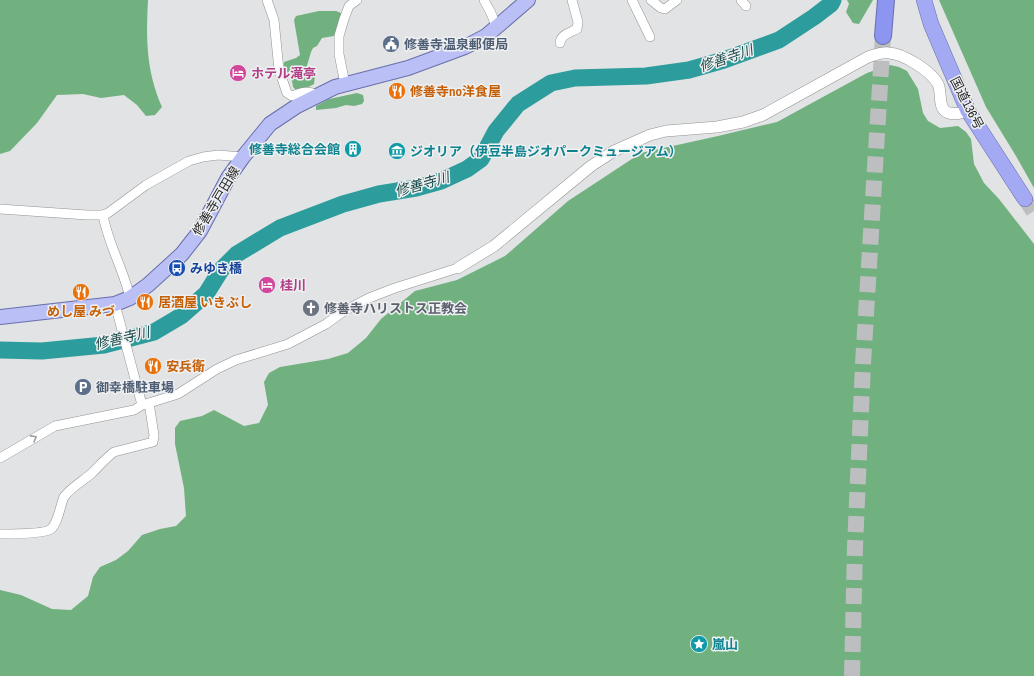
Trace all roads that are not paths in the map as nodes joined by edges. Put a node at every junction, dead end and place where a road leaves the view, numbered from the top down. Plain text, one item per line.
1 (267, 0) edge
2 (357, 0) edge
3 (484, 0) edge
4 (528, 0) edge
5 (572, 0) edge
6 (632, 0) edge
7 (651, 0) edge
8 (677, 0) edge
9 (886, 0) edge
10 (924, 0) edge
11 (497, 28) junction
12 (883, 36) tunnel mouth
13 (650, 37) dead end
14 (560, 43) dead end
15 (345, 84) junction
16 (319, 95) junction
17 (968, 111) junction
18 (243, 157) junction
19 (1025, 199) tunnel mouth
20 (0, 209) edge
21 (103, 215) junction
22 (458, 268) joint
23 (130, 298) junction
24 (114, 304) junction
25 (0, 317) edge
26 (146, 404) junction
27 (0, 458) edge
28 (0, 534) edge

1 - 16 street
2 - 15 street
3 - 11 street
4 - 11 main road, 修善寺戸田線
5 - 14 street
6 - 13 street
7 - 8 street
9 - 12 highway
10 - 17 highway, 国道136号
11 - 15 main road, 修善寺戸田線
15 - 16 main road, 修善寺戸田線
16 - 18 main road, 修善寺戸田線
17 - 19 highway, 国道136号
17 - 22 street
18 - 21 street
18 - 23 main road, 修善寺戸田線
20 - 21 street
21 - 23 street
22 - 26 street
23 - 24 main road, 修善寺戸田線
24 - 25 main road, 修善寺戸田線
24 - 26 street
27 -> 26 street
26 - 28 street

